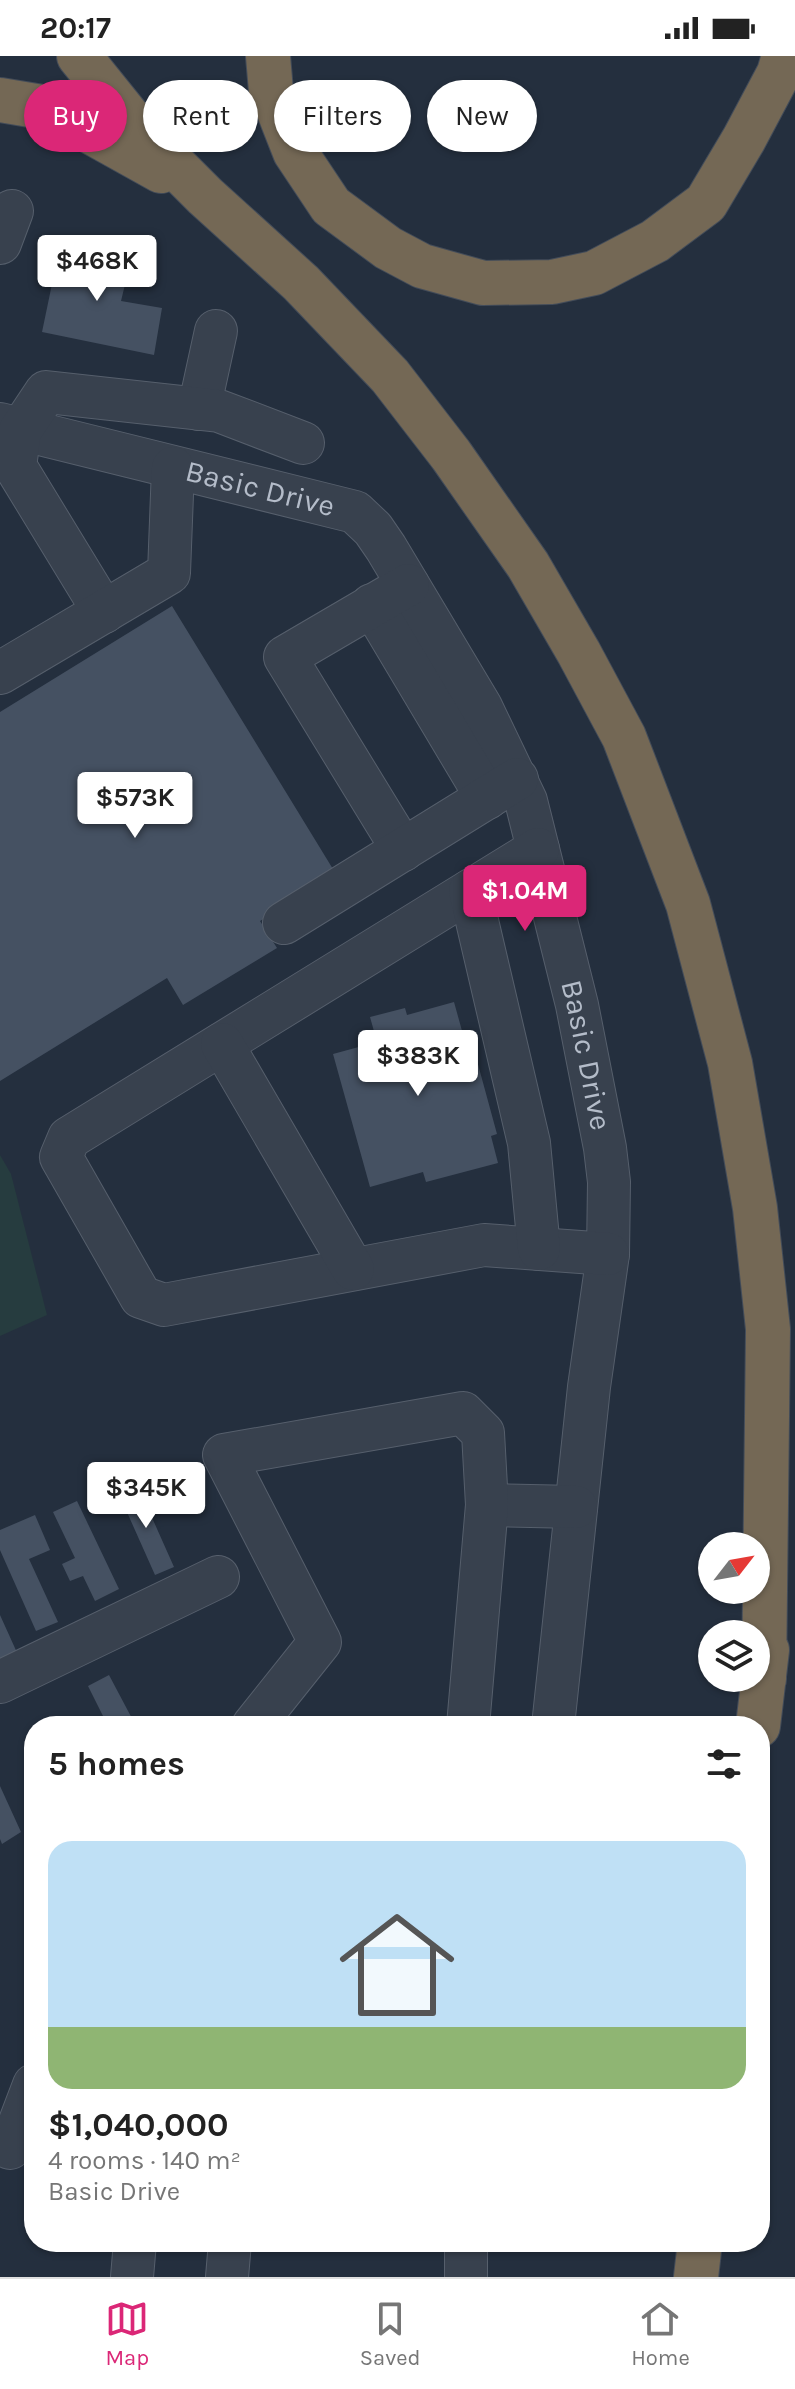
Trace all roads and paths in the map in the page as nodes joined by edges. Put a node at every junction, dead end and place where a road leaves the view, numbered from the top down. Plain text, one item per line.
1 (79, 56) edge
2 (268, 56) edge
3 (784, 56) edge
4 (0, 100) edge
5 (205, 196) junction
6 (216, 331) dead end
7 (199, 409) junction
8 (10, 428) edge
9 (303, 443) dead end
10 (173, 468) junction
11 (408, 585) junction
12 (372, 605) junction
13 (104, 612) junction
14 (4, 661) edge
15 (502, 788) junction
16 (538, 849) junction
17 (403, 850) junction
18 (470, 891) junction
19 (284, 923) dead end
20 (222, 1044) junction
21 (539, 1249) junction
22 (608, 1254) junction
23 (353, 1269) junction
24 (795, 1365) edge
25 (487, 1505) junction
26 (576, 1507) junction
27 (218, 1577) dead end
28 (765, 1620) edge
29 (770, 1620) edge
30 (0, 1682) edge
31 (762, 1692) edge
32 (261, 1716) edge
33 (469, 1716) edge
34 (554, 1716) edge
35 (759, 1716) edge
36 (24, 2118) edge
37 (15, 2148) edge
38 (134, 2252) edge
39 (229, 2252) edge
40 (466, 2252) edge
41 (699, 2252) edge
42 (132, 2277) edge
43 (227, 2277) edge
44 (466, 2277) edge
45 (696, 2277) edge

1 - 5 highway
2 - 3 highway
4 - 5 highway
5 - 28 highway
6 - 7 street
7 - 8 street
7 - 9 street
8 - 10 street, Basic Drive
8 - 13 street
10 - 11 street, Basic Drive
10 - 13 street
11 - 12 street
11 - 15 street, Basic Drive
12 - 15 street
12 - 17 street
13 - 14 street
15 - 16 street, Basic Drive
15 - 17 street
16 - 18 street
16 - 22 street, Basic Drive
17 - 19 street
18 - 20 street
18 - 21 street
20 - 23 street
20 - 23 street
21 - 22 street
21 - 23 street
22 - 26 street, Basic Drive
24 - 29 highway
25 - 26 street
25 - 32 street
25 - 33 street
26 - 34 street, Basic Drive
27 - 30 street
31 - 35 highway
36 - 37 street
38 - 42 street
39 - 43 street
40 - 44 street
41 - 45 highway

